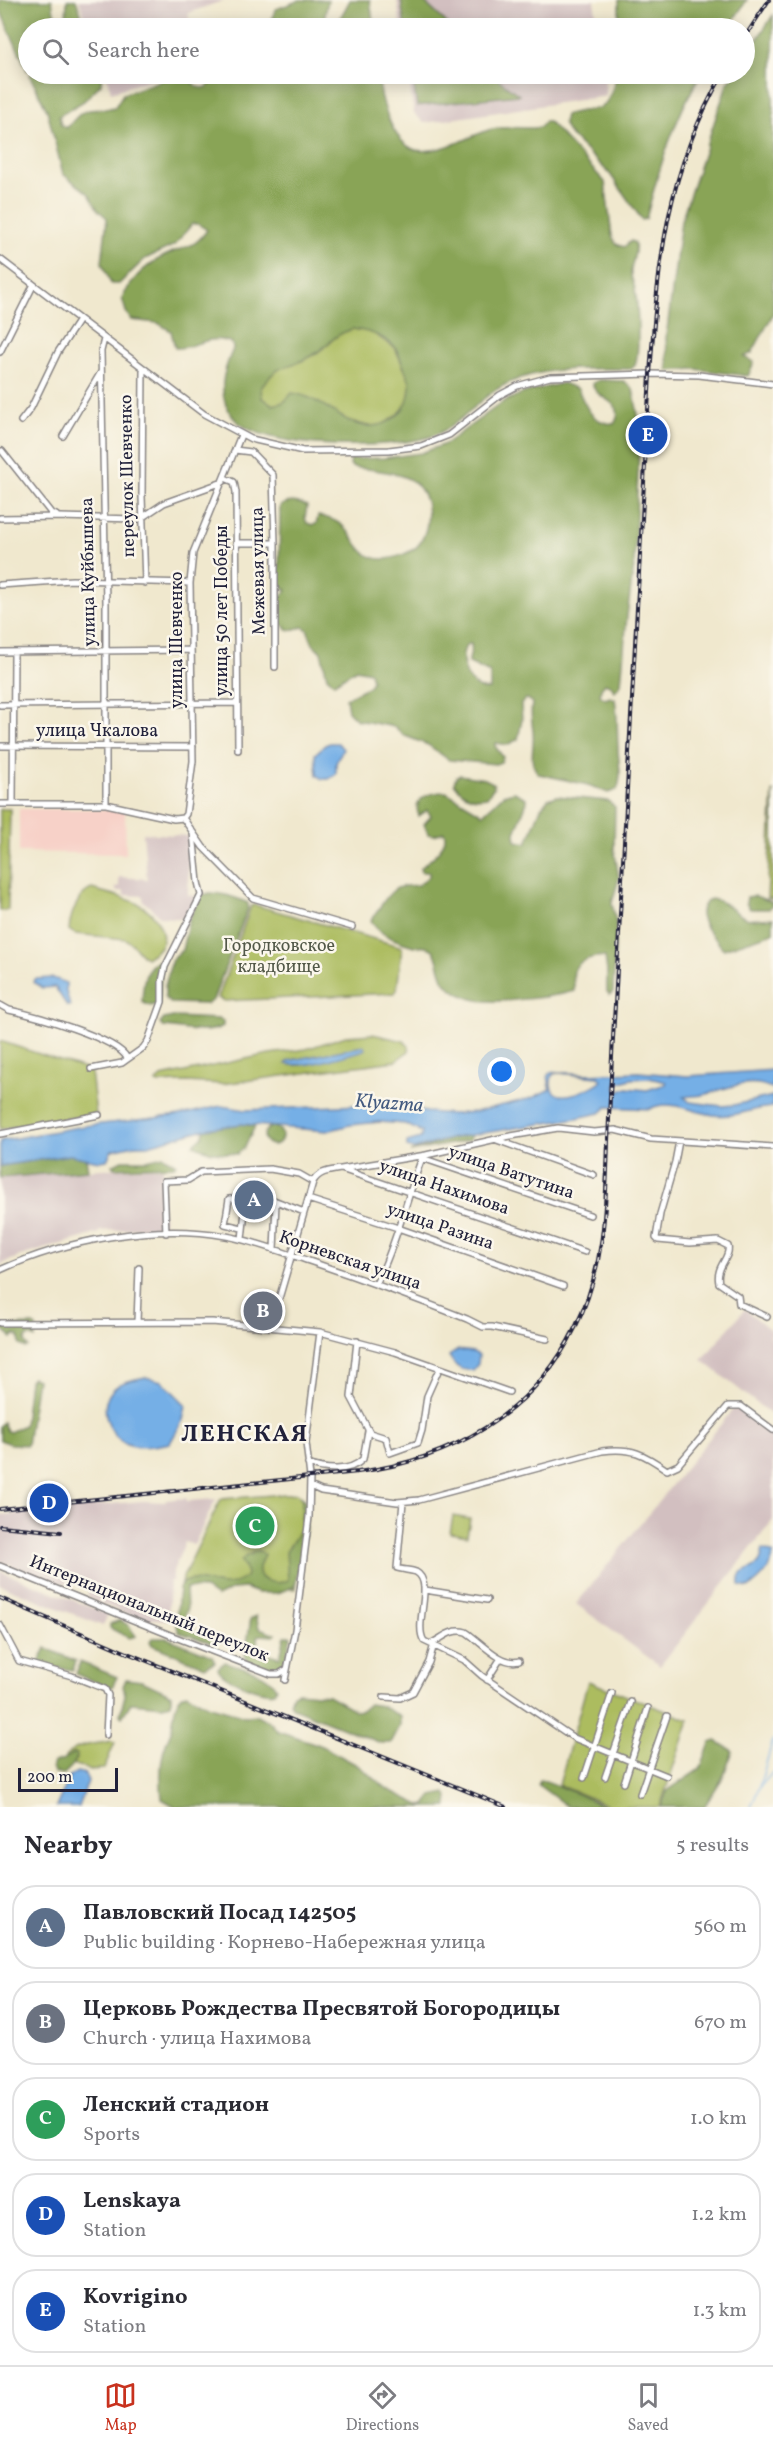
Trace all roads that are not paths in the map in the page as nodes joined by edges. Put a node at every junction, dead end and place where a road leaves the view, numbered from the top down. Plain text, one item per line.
1 (0, 259) edge
2 (33, 286) junction
3 (79, 320) junction
4 (104, 339) junction
5 (0, 352) edge
6 (143, 369) junction
7 (101, 372) junction
8 (773, 384) edge
9 (21, 421) dead end
10 (241, 435) junction
11 (63, 436) dead end
12 (235, 450) junction
13 (2, 451) dead end
14 (224, 480) junction
15 (60, 517) junction
16 (143, 517) junction
17 (0, 518) edge
18 (104, 519) junction
19 (236, 543) junction
20 (275, 543) junction
21 (105, 583) junction
22 (145, 583) junction
23 (190, 583) junction
24 (0, 585) edge
25 (191, 650) junction
26 (106, 651) junction
27 (0, 652) edge
28 (14, 652) junction
29 (275, 667) dead end
30 (192, 702) junction
31 (106, 703) junction
32 (237, 703) junction
33 (0, 705) edge
34 (12, 705) junction
35 (0, 746) edge
36 (14, 746) junction
37 (106, 746) junction
38 (193, 747) junction
39 (238, 750) dead end
40 (0, 804) edge
41 (13, 804) junction
42 (106, 804) junction
43 (183, 818) junction
44 (193, 833) junction
45 (352, 927) dead end
46 (0, 1005) edge
47 (127, 1058) junction
48 (92, 1069) dead end
49 (99, 1115) dead end
50 (0, 1134) edge
51 (493, 1139) junction
52 (679, 1141) junction
53 (773, 1147) edge
54 (424, 1157) junction
55 (341, 1169) junction
56 (594, 1175) dead end
57 (313, 1182) junction
58 (409, 1192) junction
59 (244, 1198) junction
60 (308, 1199) junction
61 (276, 1202) junction
62 (304, 1212) junction
63 (590, 1215) dead end
64 (229, 1227) junction
65 (243, 1228) junction
66 (398, 1228) junction
67 (166, 1233) junction
68 (228, 1236) junction
69 (242, 1239) junction
70 (274, 1250) junction
71 (585, 1252) dead end
72 (292, 1255) junction
73 (139, 1268) dead end
74 (0, 1270) edge
75 (376, 1284) junction
76 (563, 1286) dead end
77 (767, 1317) dead end
78 (136, 1322) junction
79 (0, 1323) edge
80 (271, 1326) junction
81 (320, 1332) junction
82 (548, 1339) dead end
83 (357, 1341) junction
84 (439, 1369) junction
85 (509, 1392) dead end
86 (773, 1430) edge
87 (368, 1431) junction
88 (308, 1464) junction
89 (310, 1486) junction
90 (403, 1502) junction
91 (0, 1566) edge
92 (425, 1590) junction
93 (487, 1600) dead end
94 (0, 1625) edge
95 (433, 1643) junction
96 (501, 1658) junction
97 (519, 1661) dead end
98 (287, 1670) junction
99 (285, 1680) dead end
100 (488, 1680) junction
101 (612, 1693) dead end
102 (384, 1697) dead end
103 (630, 1702) dead end
104 (648, 1708) dead end
105 (668, 1716) dead end
106 (106, 1735) dead end
107 (595, 1747) junction
108 (612, 1755) junction
109 (630, 1762) junction
110 (649, 1769) junction
111 (667, 1776) dead end
112 (605, 1777) dead end
113 (585, 1778) dead end
114 (624, 1783) dead end
115 (640, 1794) dead end

1 - 2 street
2 - 3 street
2 - 5 street
3 - 4 street
3 - 9 street
4 - 6 street
4 - 7 street, улица Куйбышева
6 - 10 street
6 - 16 street, переулок Шевченко
7 - 11 street
7 - 18 street, улица Куйбышева
8 - 10 street
10 - 12 street, улица Шевченко
12 - 14 street, улица Шевченко
12 - 20 street, Межевая улица
13 - 15 street
14 - 16 street
14 - 19 street, улица 50 лет Победы
14 - 23 street, улица Шевченко
15 - 17 street
15 - 18 street
16 - 18 street
16 - 22 street, переулок Шевченко
18 - 21 street, улица Куйбышева
19 - 20 street
19 - 32 street, улица 50 лет Победы
20 - 29 street, Межевая улица
21 - 22 street
21 - 24 street
21 - 26 street, улица Куйбышева
22 - 23 street
23 - 25 street, улица Шевченко
25 - 26 street
25 - 30 street, улица Шевченко
26 - 28 street
26 - 31 street, улица Куйбышева
27 - 28 street
28 - 34 street
30 - 31 street
30 - 32 street
30 - 38 street, улица Шевченко
31 - 34 street
31 - 37 street, улица Куйбышева
32 - 39 street, улица 50 лет Победы
33 - 34 street
34 - 36 street
35 - 36 street, улица Чкалова
36 - 37 street, улица Чкалова
36 - 41 street
37 - 38 street, улица Чкалова
37 - 42 street, улица Куйбышева
38 - 43 street, улица Шевченко
40 - 41 street
41 - 42 street
42 - 43 street
43 - 44 street
44 - 45 street
44 - 47 street
46 - 47 street
47 - 48 street
49 - 50 street
51 - 52 street
51 - 54 street
51 - 56 street
52 - 53 street
52 - 77 street
54 - 55 street
54 - 58 street
54 - 63 street, улица Ватутина
55 - 57 street
55 - 58 street, улица Нахимова
57 - 60 street
57 - 67 street
58 - 66 street
58 - 71 street, улица Нахимова
59 - 61 street
59 - 64 street
59 - 65 street
60 - 62 street
60 - 66 street, улица Разина
61 - 62 street
61 - 70 street
62 - 72 street
64 - 65 street
64 - 68 street
65 - 69 street
66 - 75 street
66 - 76 street, улица Разина
67 - 68 street, Корневская улица
67 - 74 street, Корневская улица
68 - 69 street, Корневская улица
69 - 70 street, Корневская улица
70 - 72 street, Корневская улица
72 - 75 street, Корневская улица
72 - 80 street
73 - 78 street
75 - 82 street, Корневская улица
78 - 79 street
78 - 80 street
80 - 81 street
81 - 83 street
81 - 88 street, Интернациональный переулок
83 - 84 street
83 - 87 street
84 - 85 street
84 - 87 street
86 - 90 street
87 - 88 street
88 - 89 street, Интернациональный переулок
89 - 90 street
89 - 98 street, Интернациональный переулок
90 - 92 street
91 - 98 street, Интернациональный переулок
92 - 93 street
92 - 95 street
94 - 106 street
95 - 96 street
95 - 100 street
95 - 102 street
96 - 97 street
96 - 100 street
98 - 99 street, Интернациональный переулок
100 - 107 street
101 - 107 street
103 - 108 street
104 - 109 street
105 - 110 street
107 - 108 street
107 - 113 street
108 - 109 street
108 - 112 street
109 - 110 street
109 - 114 street
110 - 111 street
110 - 115 street

